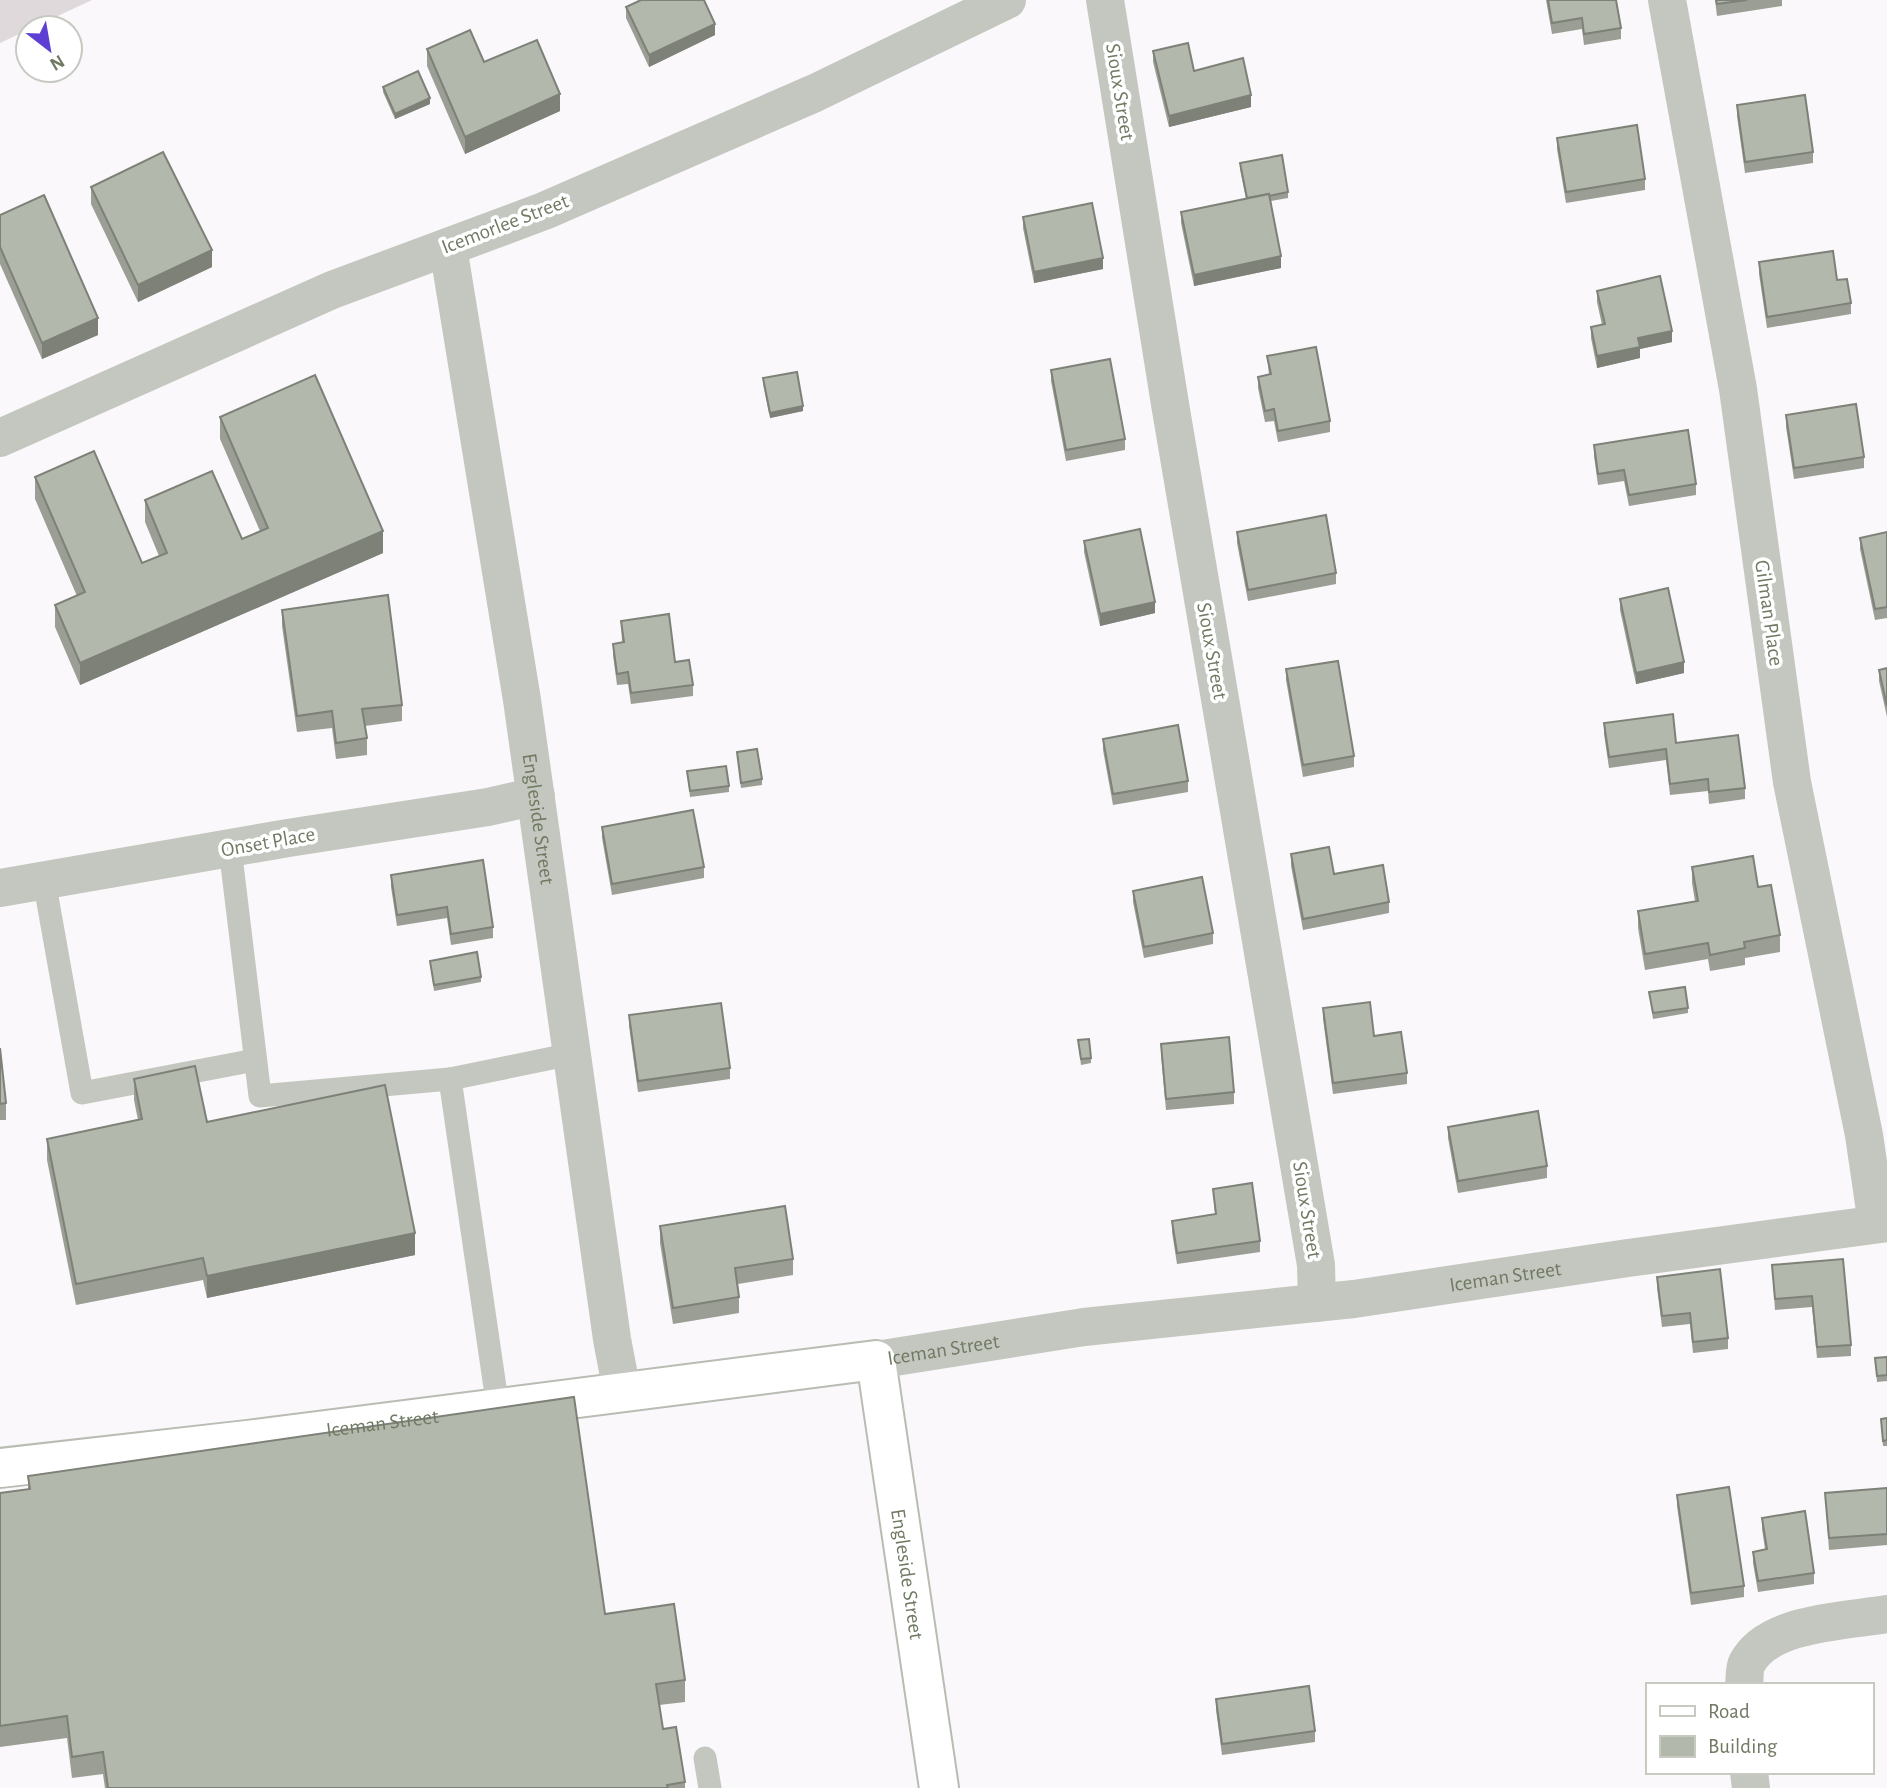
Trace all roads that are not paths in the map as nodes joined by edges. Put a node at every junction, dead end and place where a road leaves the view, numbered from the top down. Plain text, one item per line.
1 (1006, 0) edge
2 (1105, 0) edge
3 (1667, 0) edge
4 (448, 247) junction
5 (0, 438) edge
6 (536, 796) junction
7 (230, 848) junction
8 (44, 880) junction
9 (0, 888) edge
10 (572, 1054) junction
11 (255, 1060) junction
12 (450, 1079) junction
13 (1882, 1224) edge
14 (1317, 1303) junction
15 (877, 1360) junction
16 (622, 1392) junction
17 (498, 1408) junction
18 (0, 1468) edge
19 (1887, 1614) edge
20 (1744, 1683) edge
21 (705, 1758) dead end
22 (710, 1788) edge
23 (939, 1788) edge

1 - 4 street, Icemorlee Street
2 - 14 street, Sioux Street
3 - 13 street, Gilman Place
4 - 5 street, Icemorlee Street
4 - 6 street, Engleside Street
6 - 7 street, Onset Place
6 - 10 street, Engleside Street
7 - 8 street, Onset Place
7 - 11 lane
8 - 9 street, Onset Place
8 - 11 lane
10 - 12 lane
10 - 16 street, Engleside Street
11 - 12 lane
12 - 17 lane
13 - 14 street, Iceman Street
14 - 15 street, Iceman Street
15 - 16 main road, Iceman Street
15 - 23 main road, Engleside Street
16 - 17 main road, Iceman Street
17 - 18 main road, Iceman Street
19 - 20 street
21 - 22 lane

